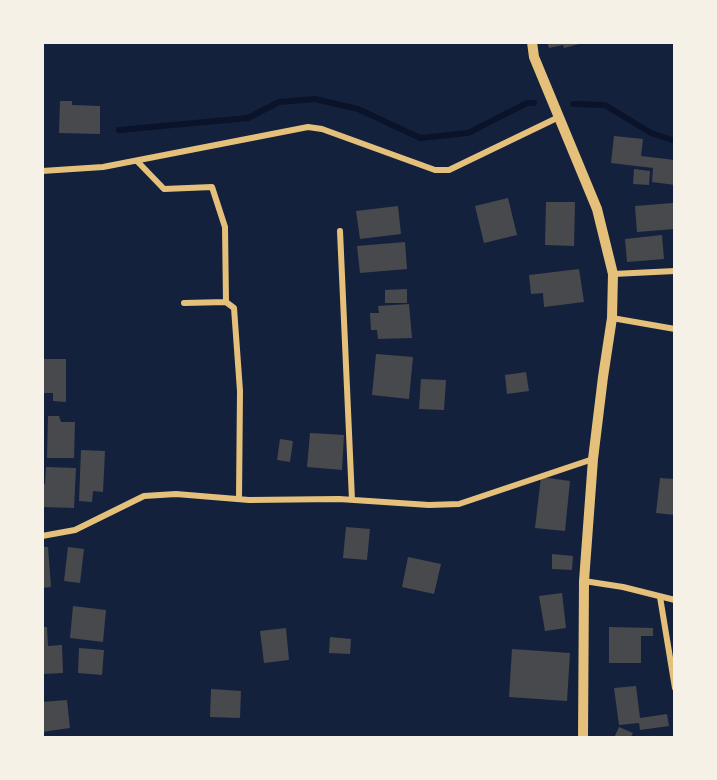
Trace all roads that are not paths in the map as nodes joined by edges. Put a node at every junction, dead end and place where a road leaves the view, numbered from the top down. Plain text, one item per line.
1 (532, 42) edge
2 (559, 117) junction
3 (137, 161) junction
4 (42, 171) edge
5 (340, 231) dead end
6 (675, 272) edge
7 (613, 274) junction
8 (226, 302) junction
9 (184, 303) dead end
10 (612, 318) junction
11 (675, 329) edge
12 (593, 459) junction
13 (240, 499) junction
14 (352, 500) junction
15 (42, 536) edge
16 (584, 581) junction
17 (660, 597) junction
18 (675, 600) edge
19 (675, 688) edge
20 (583, 738) edge

1 - 2 street
2 - 3 street
2 - 7 street
3 - 4 street
3 - 8 street
5 - 14 street
6 - 7 street
7 - 10 street
8 - 9 street
8 - 13 street
10 - 11 street
10 - 12 street
12 - 14 street
12 - 16 street
13 - 14 street
13 - 15 street
16 - 17 street
16 - 20 street
17 - 18 street
17 - 19 street

